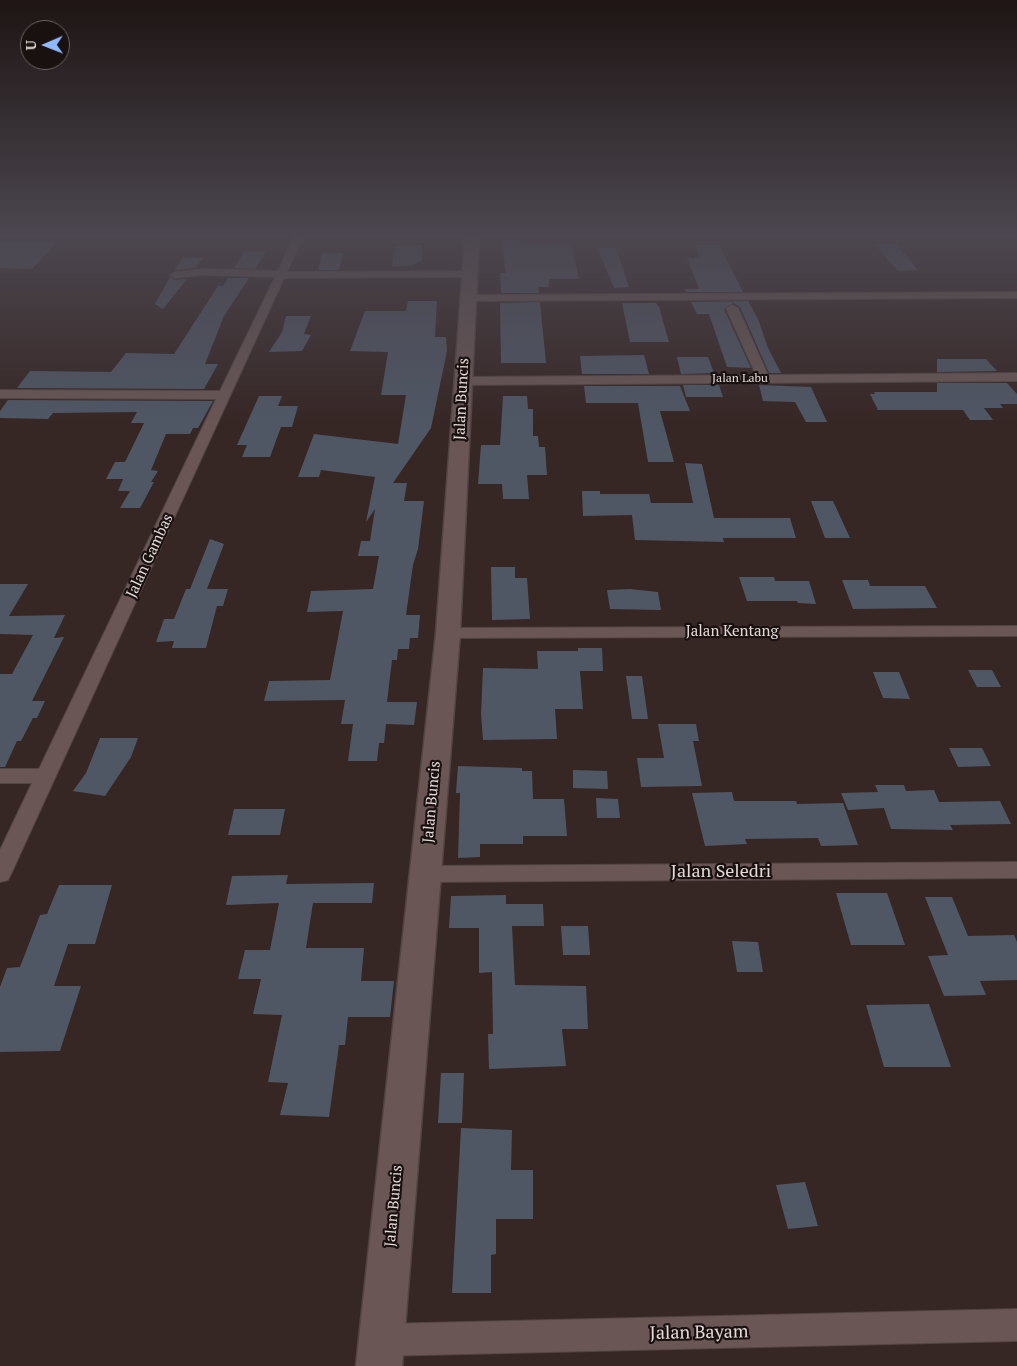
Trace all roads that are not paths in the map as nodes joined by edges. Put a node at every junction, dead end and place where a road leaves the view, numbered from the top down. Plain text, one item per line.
1 (269, 302) edge
2 (467, 302) edge
3 (732, 308) dead end
4 (1017, 378) edge
5 (764, 379) junction
6 (463, 380) junction
7 (0, 394) edge
8 (225, 395) junction
9 (1017, 631) edge
10 (448, 632) junction
11 (0, 776) edge
12 (46, 776) junction
13 (1017, 870) edge
14 (0, 874) edge
15 (425, 874) junction
16 (1017, 1325) edge
17 (380, 1353) edge

1 - 8 street, Jalan Gambas
2 - 6 street, Jalan Buncis
3 - 5 street
4 - 5 street, Jalan Labu
5 - 6 street, Jalan Labu
6 - 10 street, Jalan Buncis
7 - 8 street
8 - 12 street, Jalan Gambas
9 - 10 street, Jalan Kentang
10 - 15 street, Jalan Buncis
11 - 12 street
12 - 14 street, Jalan Gambas
13 - 15 street, Jalan Seledri
15 - 17 street, Jalan Buncis
16 - 17 street, Jalan Bayam

